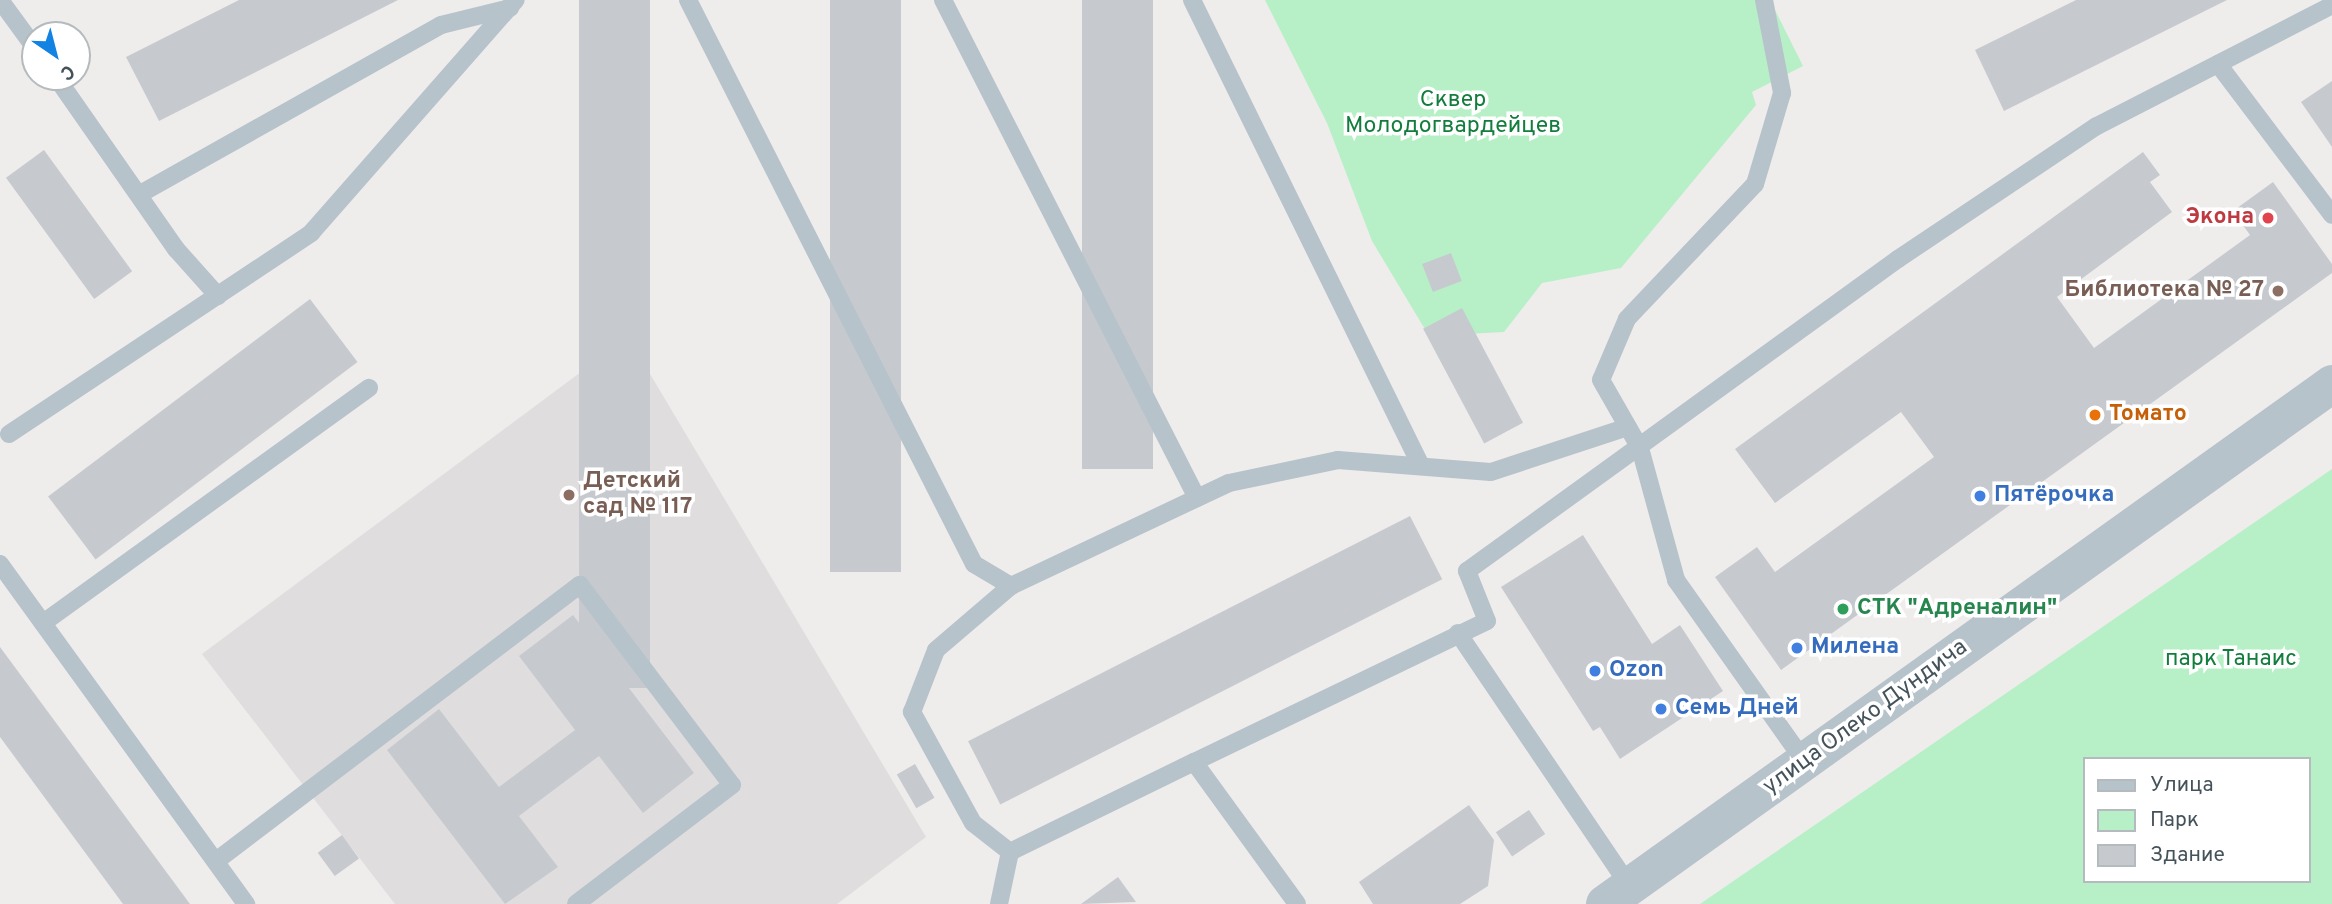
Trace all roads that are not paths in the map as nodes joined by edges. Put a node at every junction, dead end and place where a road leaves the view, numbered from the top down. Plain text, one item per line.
1 (1, 0) edge
2 (688, 0) edge
3 (943, 0) edge
4 (1192, 0) edge
5 (1764, 0) edge
6 (513, 4) edge
7 (2332, 5) edge
8 (21, 28) edge
9 (2218, 64) junction
10 (66, 91) edge
11 (140, 194) junction
12 (2332, 215) edge
13 (218, 296) junction
14 (2332, 384) edge
15 (369, 388) dead end
16 (1628, 427) junction
17 (3, 431) edge
18 (1640, 448) junction
19 (1421, 466) junction
20 (1197, 498) junction
21 (0, 564) edge
22 (1011, 586) junction
23 (43, 623) junction
24 (1458, 634) junction
25 (1194, 762) junction
26 (1805, 762) junction
27 (1010, 852) junction
28 (216, 861) junction
29 (1618, 895) edge
30 (246, 904) edge
31 (576, 904) edge
32 (999, 904) edge
33 (1297, 904) edge

1 - 8 lane
2 - 22 lane
3 - 20 lane
4 - 19 lane
5 - 16 lane
6 - 11 lane
6 - 13 lane
7 - 9 lane
9 - 12 lane
9 - 18 lane
10 - 11 lane
11 - 13 lane
13 - 17 lane
14 - 26 street, улица Олеко Дундича
15 - 23 lane
16 - 18 lane
16 - 19 lane
18 - 24 lane
18 - 26 lane
19 - 20 lane
20 - 22 lane
21 - 23 lane
22 - 27 lane
23 - 28 lane
24 - 25 lane
24 - 29 lane
25 - 27 lane
25 - 33 lane
26 - 29 street, улица Олеко Дундича
27 - 32 lane
28 - 30 lane
28 - 31 lane

